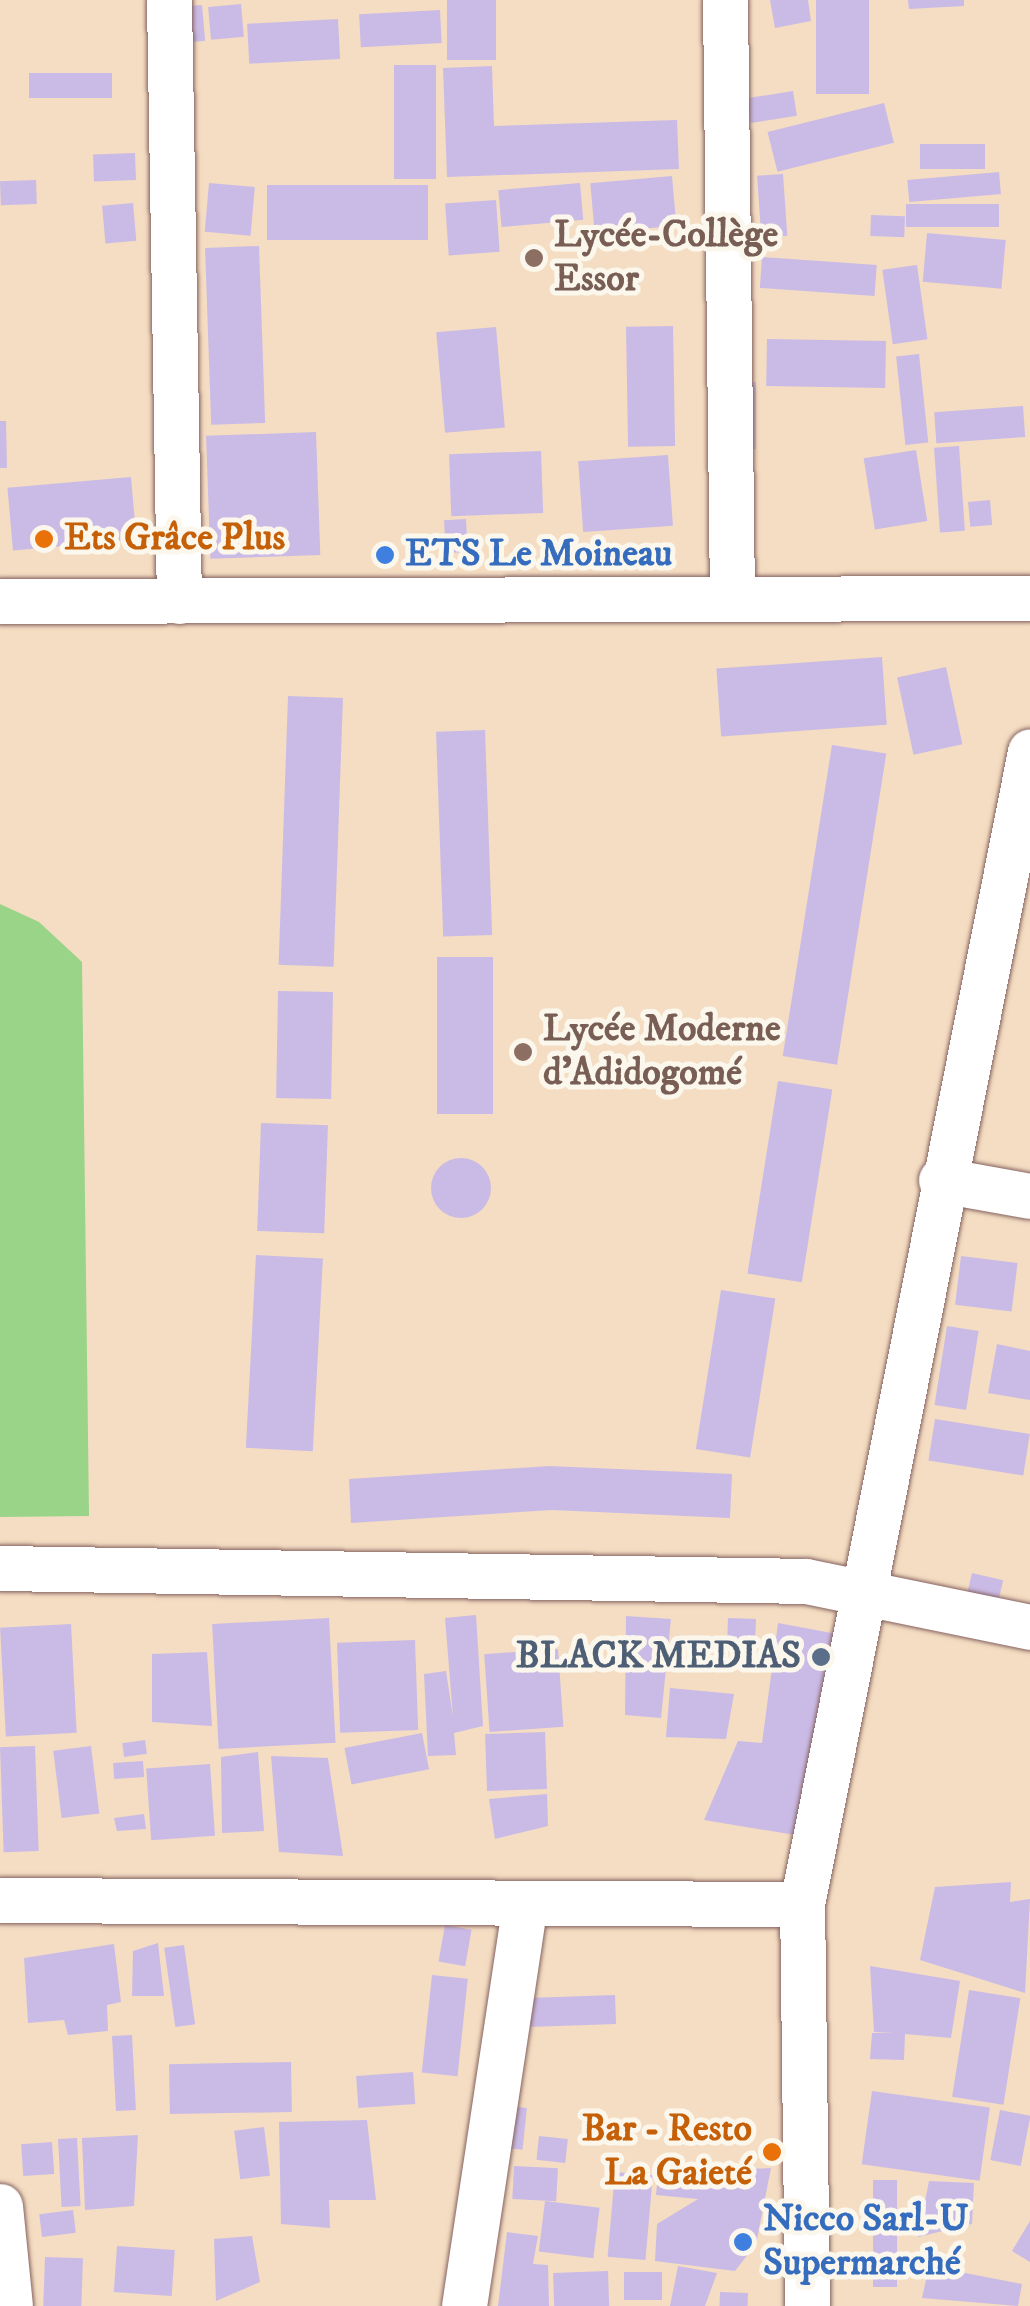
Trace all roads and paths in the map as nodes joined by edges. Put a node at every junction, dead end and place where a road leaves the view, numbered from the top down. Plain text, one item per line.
1 (169, 0) edge
2 (725, 0) edge
3 (732, 596) junction
4 (1030, 598) edge
5 (0, 602) edge
6 (179, 602) junction
7 (1030, 751) edge
8 (941, 1180) junction
9 (1030, 1196) edge
10 (0, 1568) edge
11 (864, 1590) junction
12 (1030, 1627) edge
13 (0, 1900) edge
14 (525, 1904) junction
15 (802, 1904) junction
16 (0, 2206) edge
17 (10, 2306) edge
18 (464, 2306) edge
19 (808, 2306) edge

1 - 6 street
2 - 3 street
3 - 4 street
3 - 6 street
5 - 6 street
7 - 8 street
8 - 9 street
8 - 11 street
10 - 11 street
11 - 12 street
11 - 15 street
13 - 14 street
14 - 15 street
14 - 18 street
15 - 19 street
16 - 17 street

